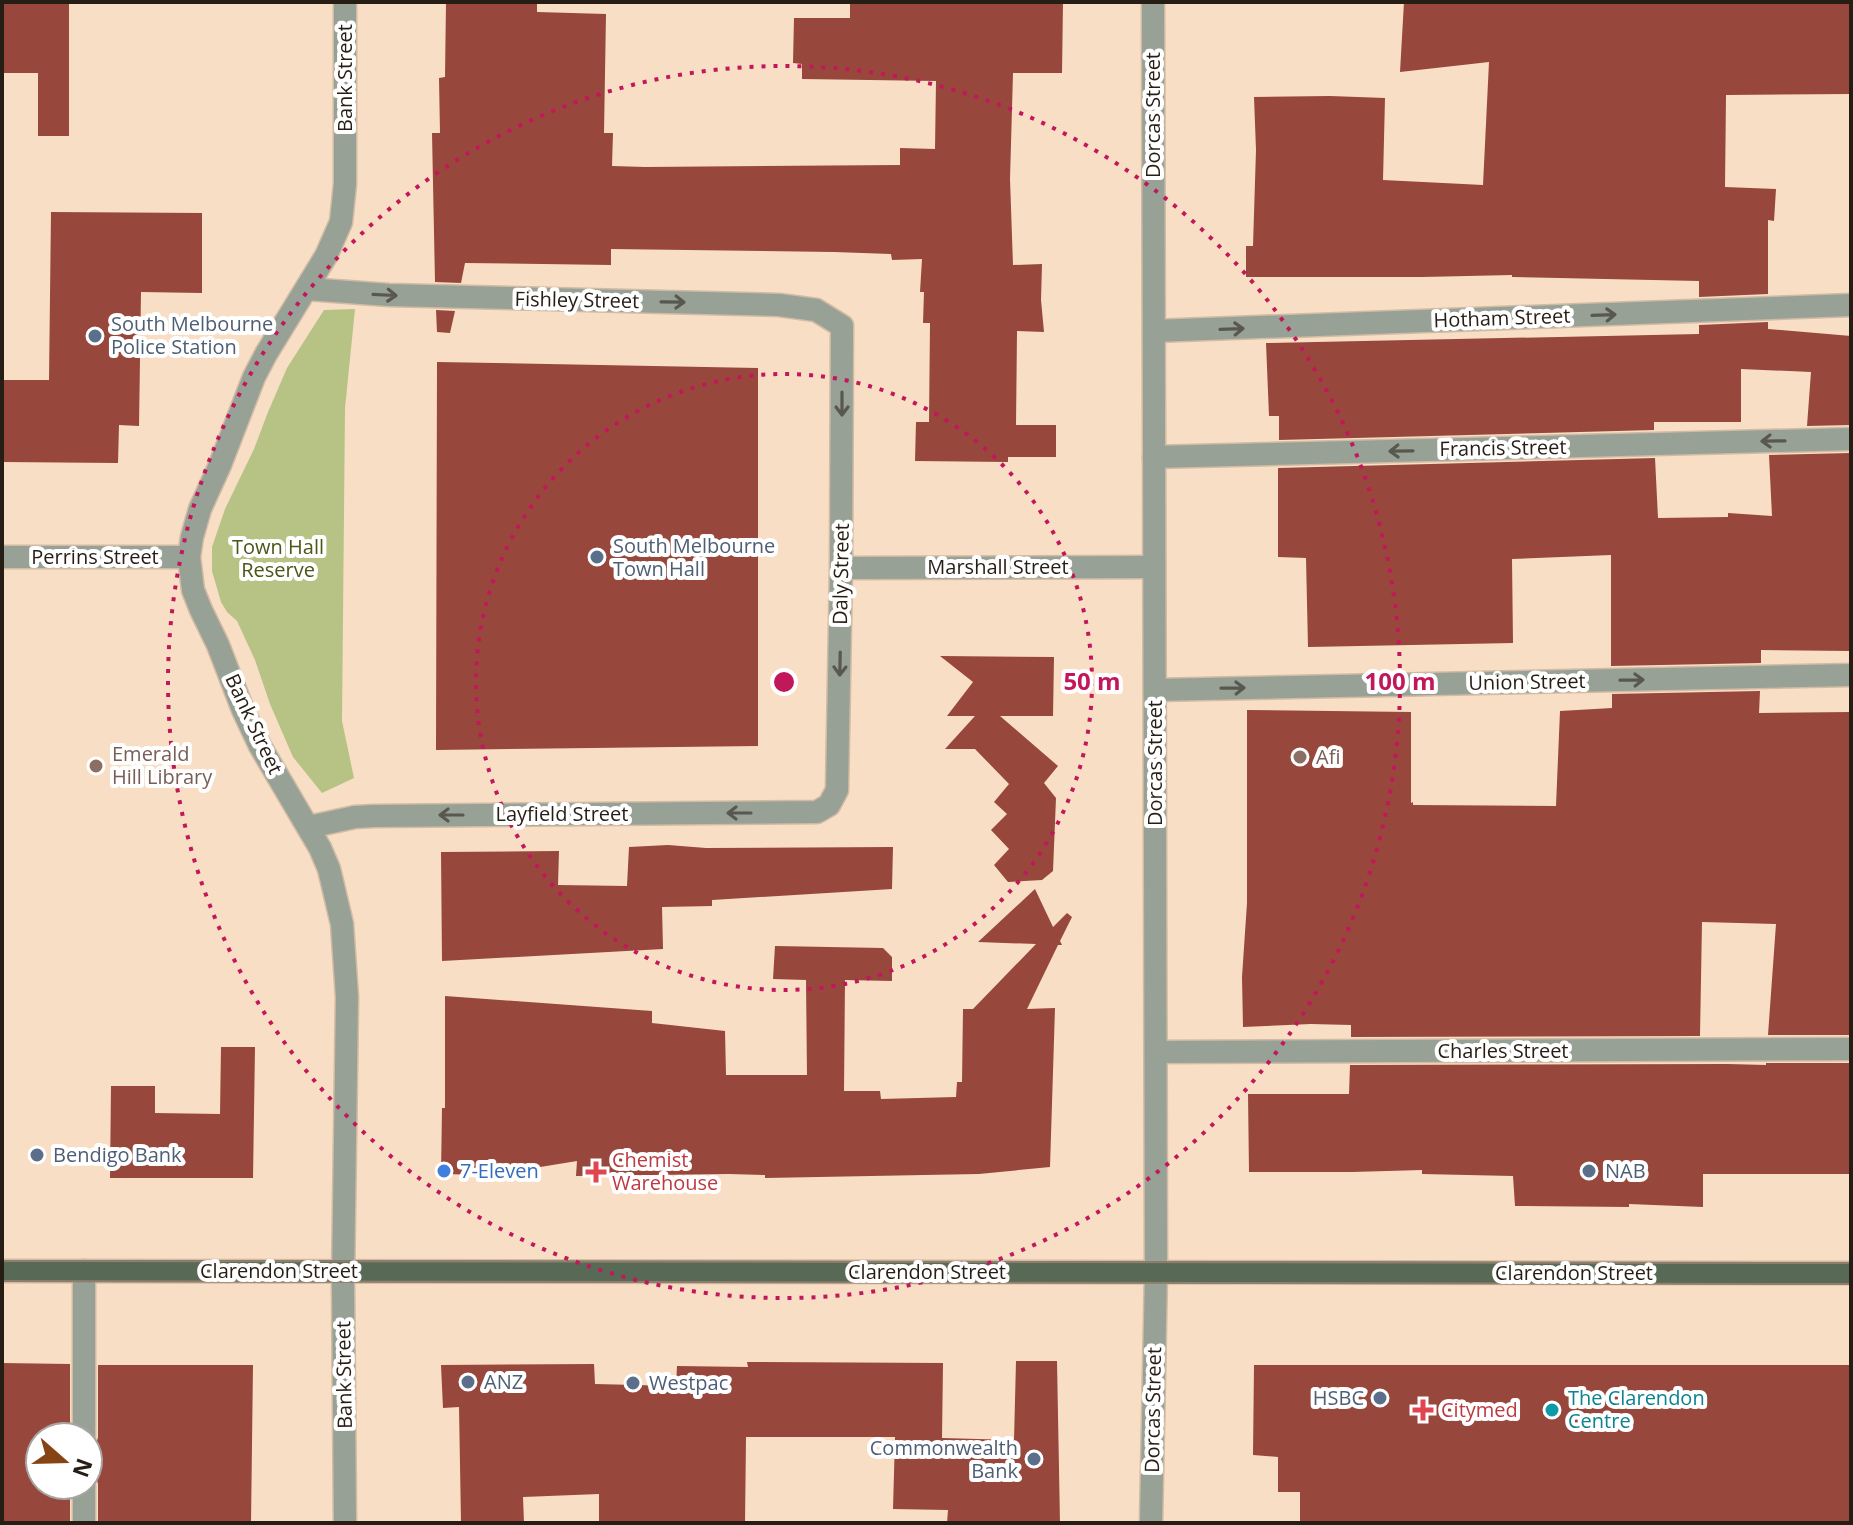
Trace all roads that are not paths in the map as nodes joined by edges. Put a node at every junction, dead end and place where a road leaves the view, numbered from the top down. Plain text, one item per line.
1 (345, 2) edge
2 (1153, 2) edge
3 (307, 289) junction
4 (1851, 305) edge
5 (842, 326) joint
6 (1154, 331) junction
7 (1851, 439) edge
8 (1154, 457) junction
9 (2, 557) edge
10 (189, 557) junction
11 (1154, 567) junction
12 (841, 568) junction
13 (1851, 675) edge
14 (1155, 690) junction
15 (817, 812) joint
16 (309, 827) junction
17 (1851, 1049) edge
18 (1156, 1052) junction
19 (2, 1271) edge
20 (84, 1271) junction
21 (343, 1271) junction
22 (1156, 1272) junction
23 (1851, 1273) edge
24 (84, 1421) edge
25 (84, 1501) edge
26 (84, 1523) edge
27 (345, 1523) edge
28 (1151, 1523) edge

1 - 3 street, Bank Street
2 - 6 street, Dorcas Street
3 -> 5 street, Fishley Street
3 - 10 street, Bank Street
6 -> 4 street, Hotham Street
5 -> 12 street, Daly Street
6 - 8 street, Dorcas Street
7 -> 8 street, Francis Street
8 - 11 street, Dorcas Street
9 - 10 street, Perrins Street
10 - 16 street, Bank Street
11 - 12 street, Marshall Street
11 - 14 street, Dorcas Street
12 -> 15 street, Daly Street
14 -> 13 street, Union Street
14 - 18 street, Dorcas Street
15 -> 16 street, Layfield Street
16 - 21 street, Bank Street
17 - 18 street, Charles Street
18 - 22 street, Dorcas Street
19 - 20 main road, Clarendon Street
20 - 21 main road, Clarendon Street
20 - 24 street
21 - 22 main road, Clarendon Street
21 - 27 street, Bank Street
22 - 23 main road, Clarendon Street
22 - 28 street, Dorcas Street
25 - 26 street

